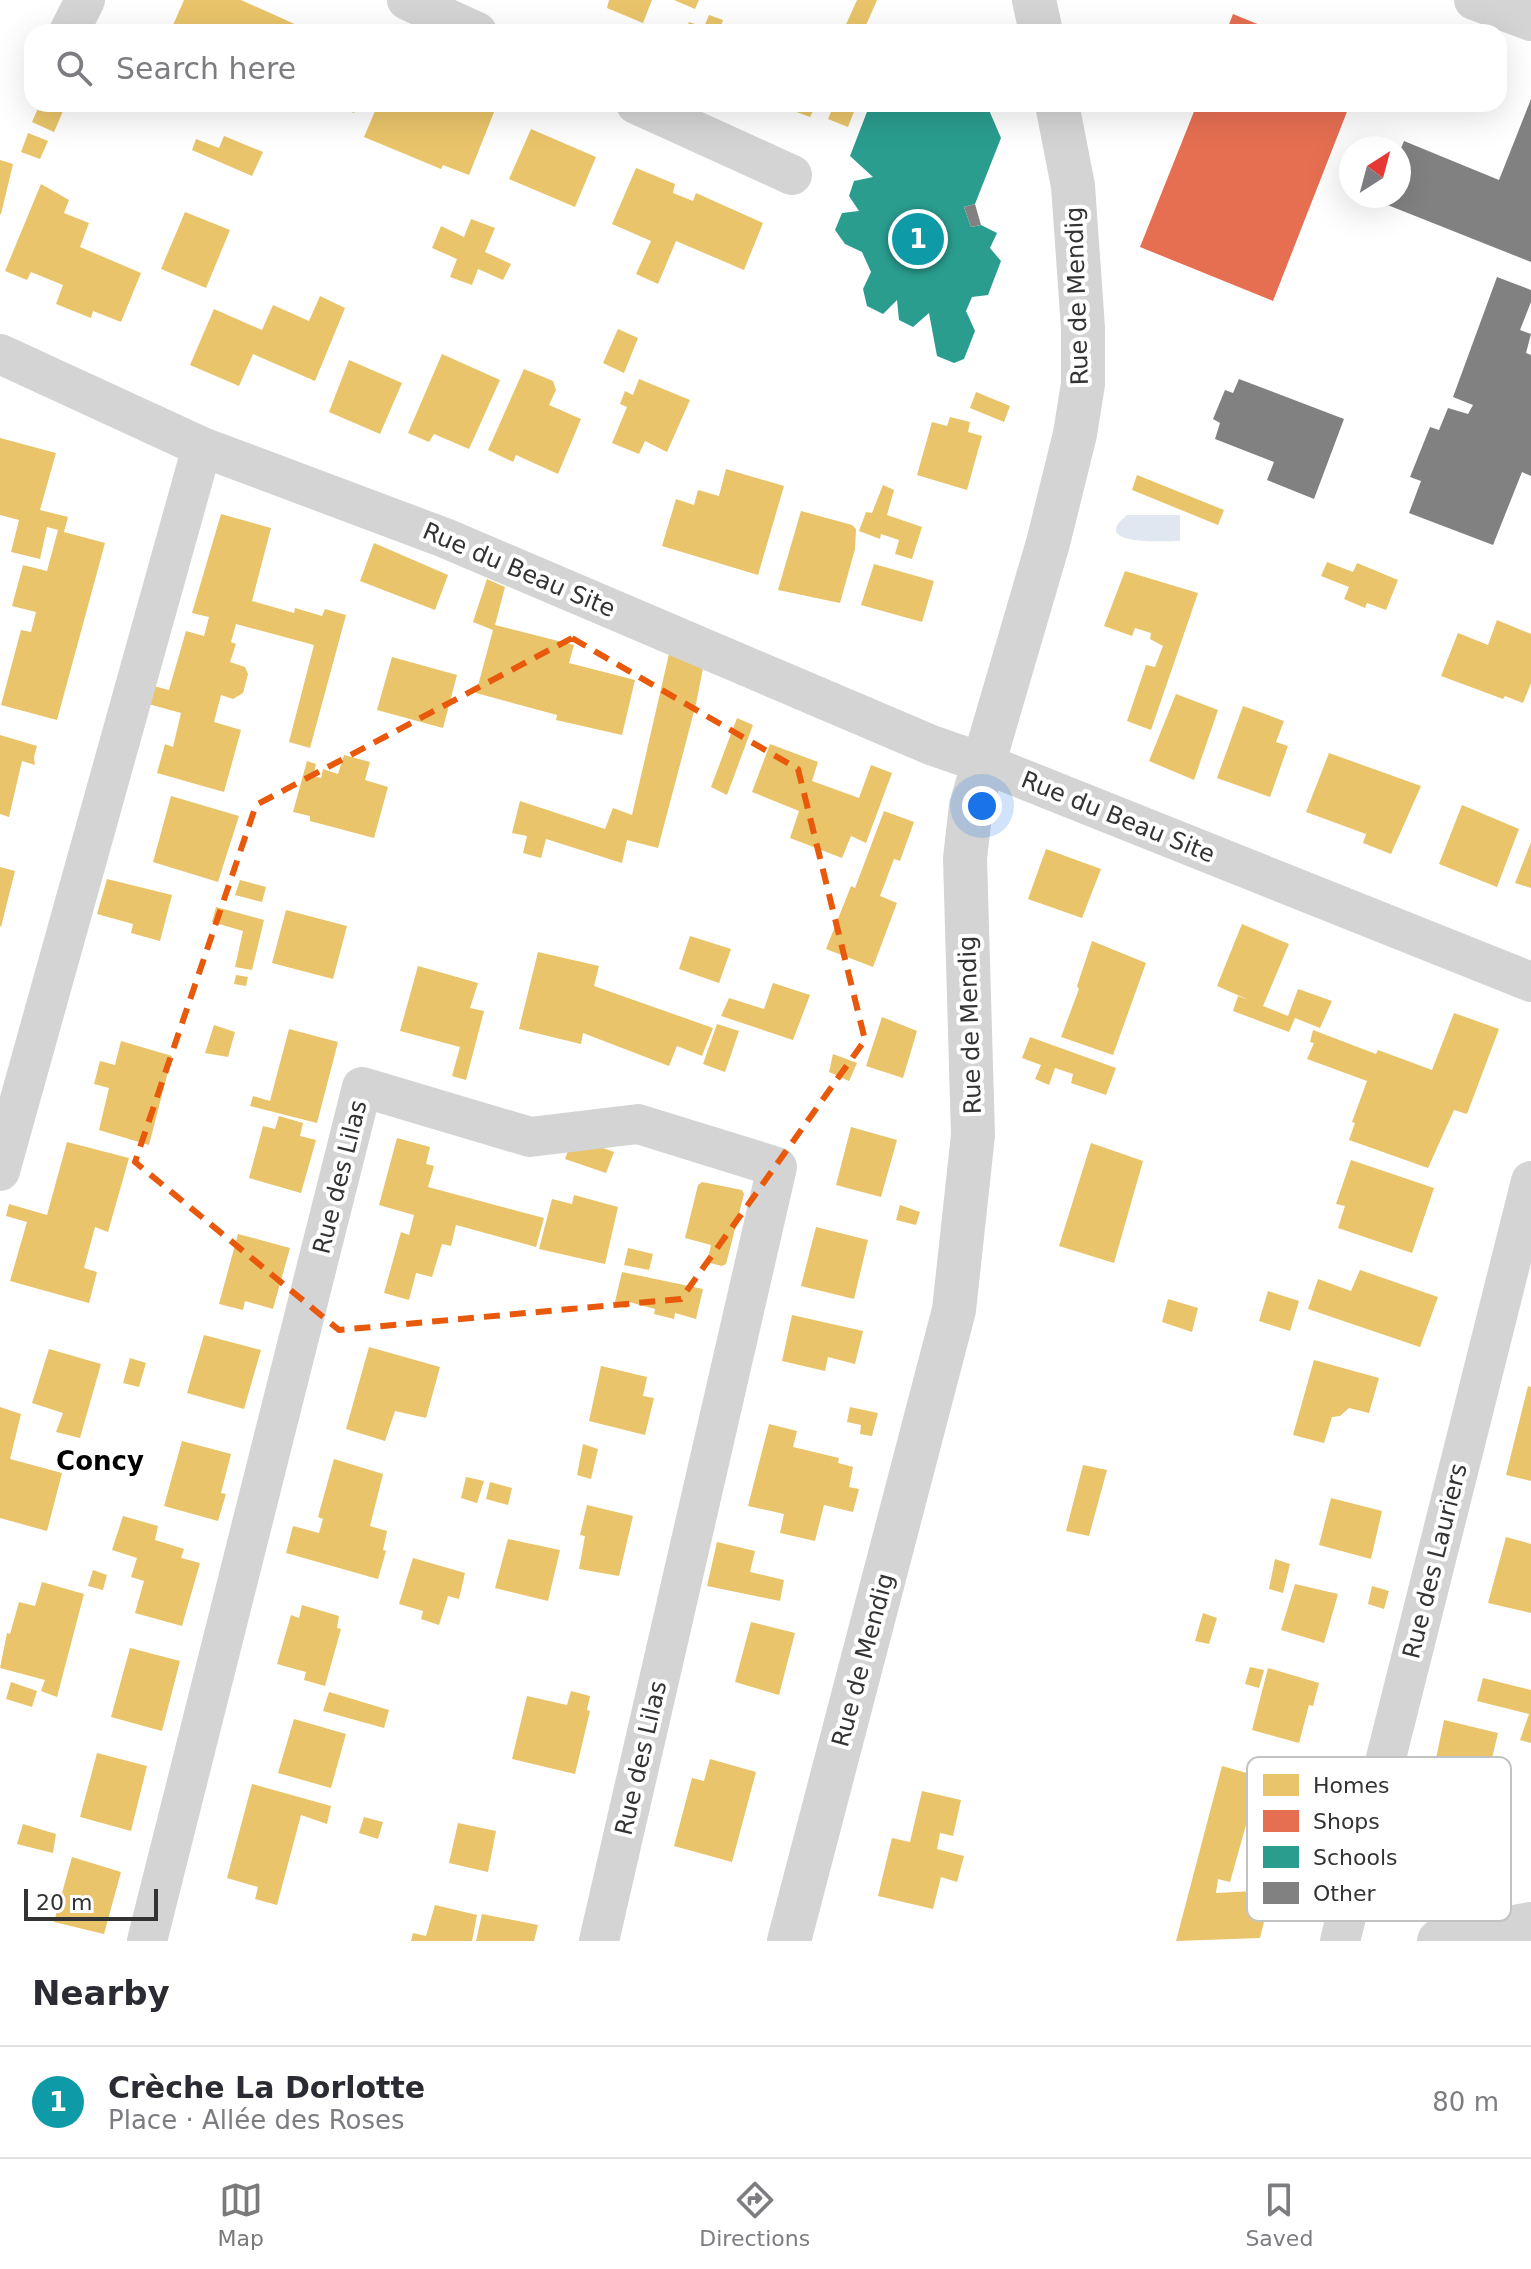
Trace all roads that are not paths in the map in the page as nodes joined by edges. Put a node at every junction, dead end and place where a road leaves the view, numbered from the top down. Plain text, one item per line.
1 (85, 0) edge
2 (407, 0) edge
3 (1034, 0) edge
4 (1474, 0) edge
5 (1531, 21) edge
6 (73, 24) edge
7 (460, 24) edge
8 (1039, 24) edge
9 (654, 112) edge
10 (1059, 112) edge
11 (792, 175) dead end
12 (0, 354) edge
13 (202, 447) junction
14 (983, 763) junction
15 (1531, 982) edge
16 (0, 1171) edge
17 (1531, 1181) edge
18 (1386, 1757) edge
19 (1345, 1921) edge
20 (1531, 1924) edge
21 (147, 1941) edge
22 (599, 1941) edge
23 (789, 1941) edge
24 (1340, 1941) edge
25 (1439, 1941) edge

1 - 6 street
2 - 7 street
3 - 8 street
4 - 5 street
9 - 11 street
10 - 14 street, Rue de Mendig
12 - 13 street, Rue du Beau Site
13 - 14 street, Rue du Beau Site
13 - 16 street
14 - 15 street, Rue du Beau Site
14 - 23 street, Rue de Mendig
17 - 18 street, Rue des Lauriers
19 - 24 street, Rue des Lauriers
20 - 25 street
21 - 22 street, Rue des Lilas

